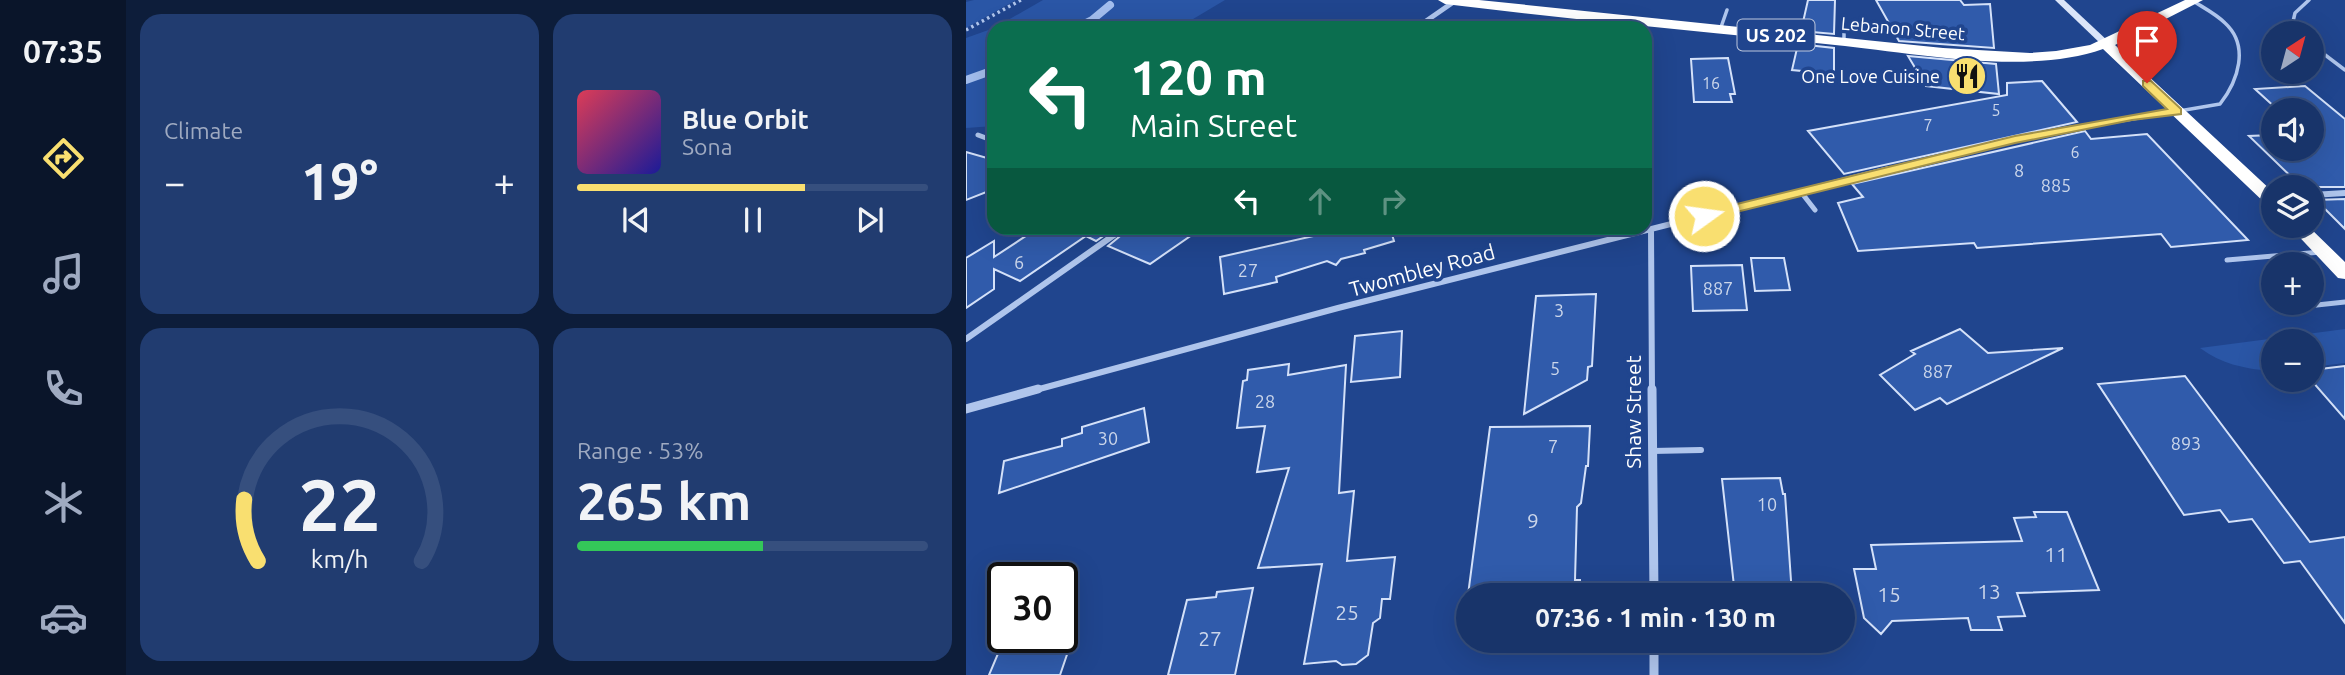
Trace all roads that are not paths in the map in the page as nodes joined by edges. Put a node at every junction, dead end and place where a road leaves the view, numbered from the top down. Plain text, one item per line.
1 (2059, 0) edge
2 (2309, 0) edge
3 (1450, 1) edge
4 (2194, 1) edge
5 (1727, 10) dead end
6 (1844, 17) dead end
7 (1425, 21) edge
8 (1636, 21) edge
9 (2293, 21) edge
10 (1652, 23) edge
11 (1720, 30) junction
12 (1844, 42) junction
13 (2106, 44) junction
14 (2324, 54) edge
15 (2345, 70) edge
16 (2177, 111) junction
17 (978, 135) dead end
18 (987, 138) edge
19 (2261, 189) edge
20 (1801, 192) junction
21 (2345, 192) edge
22 (2324, 194) edge
23 (1815, 210) dead end
24 (1652, 229) edge
25 (1114, 235) edge
26 (1628, 235) edge
27 (1651, 235) edge
28 (2310, 238) edge
29 (2324, 252) joint
30 (2261, 257) edge
31 (2227, 260) dead end
32 (2345, 273) edge
33 (2345, 302) edge
34 (2324, 304) edge
35 (966, 339) edge
36 (966, 409) edge
37 (1701, 450) dead end
38 (1652, 451) junction
39 (1654, 583) edge
40 (1654, 653) edge
41 (1654, 675) edge

1 - 13 main road
2 - 9 lane
3 - 7 street
3 - 8 highway, Lebanon Street / US 202
4 - 13 highway, US 202
4 - 16 lane
5 - 11 lane
6 - 12 lane
10 - 11 highway, Lebanon Street / US 202
11 - 12 highway, Lebanon Street / US 202
12 - 13 highway, Lebanon Street / US 202
13 - 16 highway
14 - 15 lane
16 - 19 highway
16 - 20 street, Twombley Road
17 - 18 street
20 - 23 lane
20 - 24 street, Twombley Road
21 - 22 street
25 - 35 street
26 - 36 street, Twombley Road
27 - 38 street, Shaw Street
28 - 29 highway
29 - 32 highway
30 - 31 lane
33 - 34 lane
37 - 38 lane
38 - 39 street, Shaw Street
40 - 41 street

